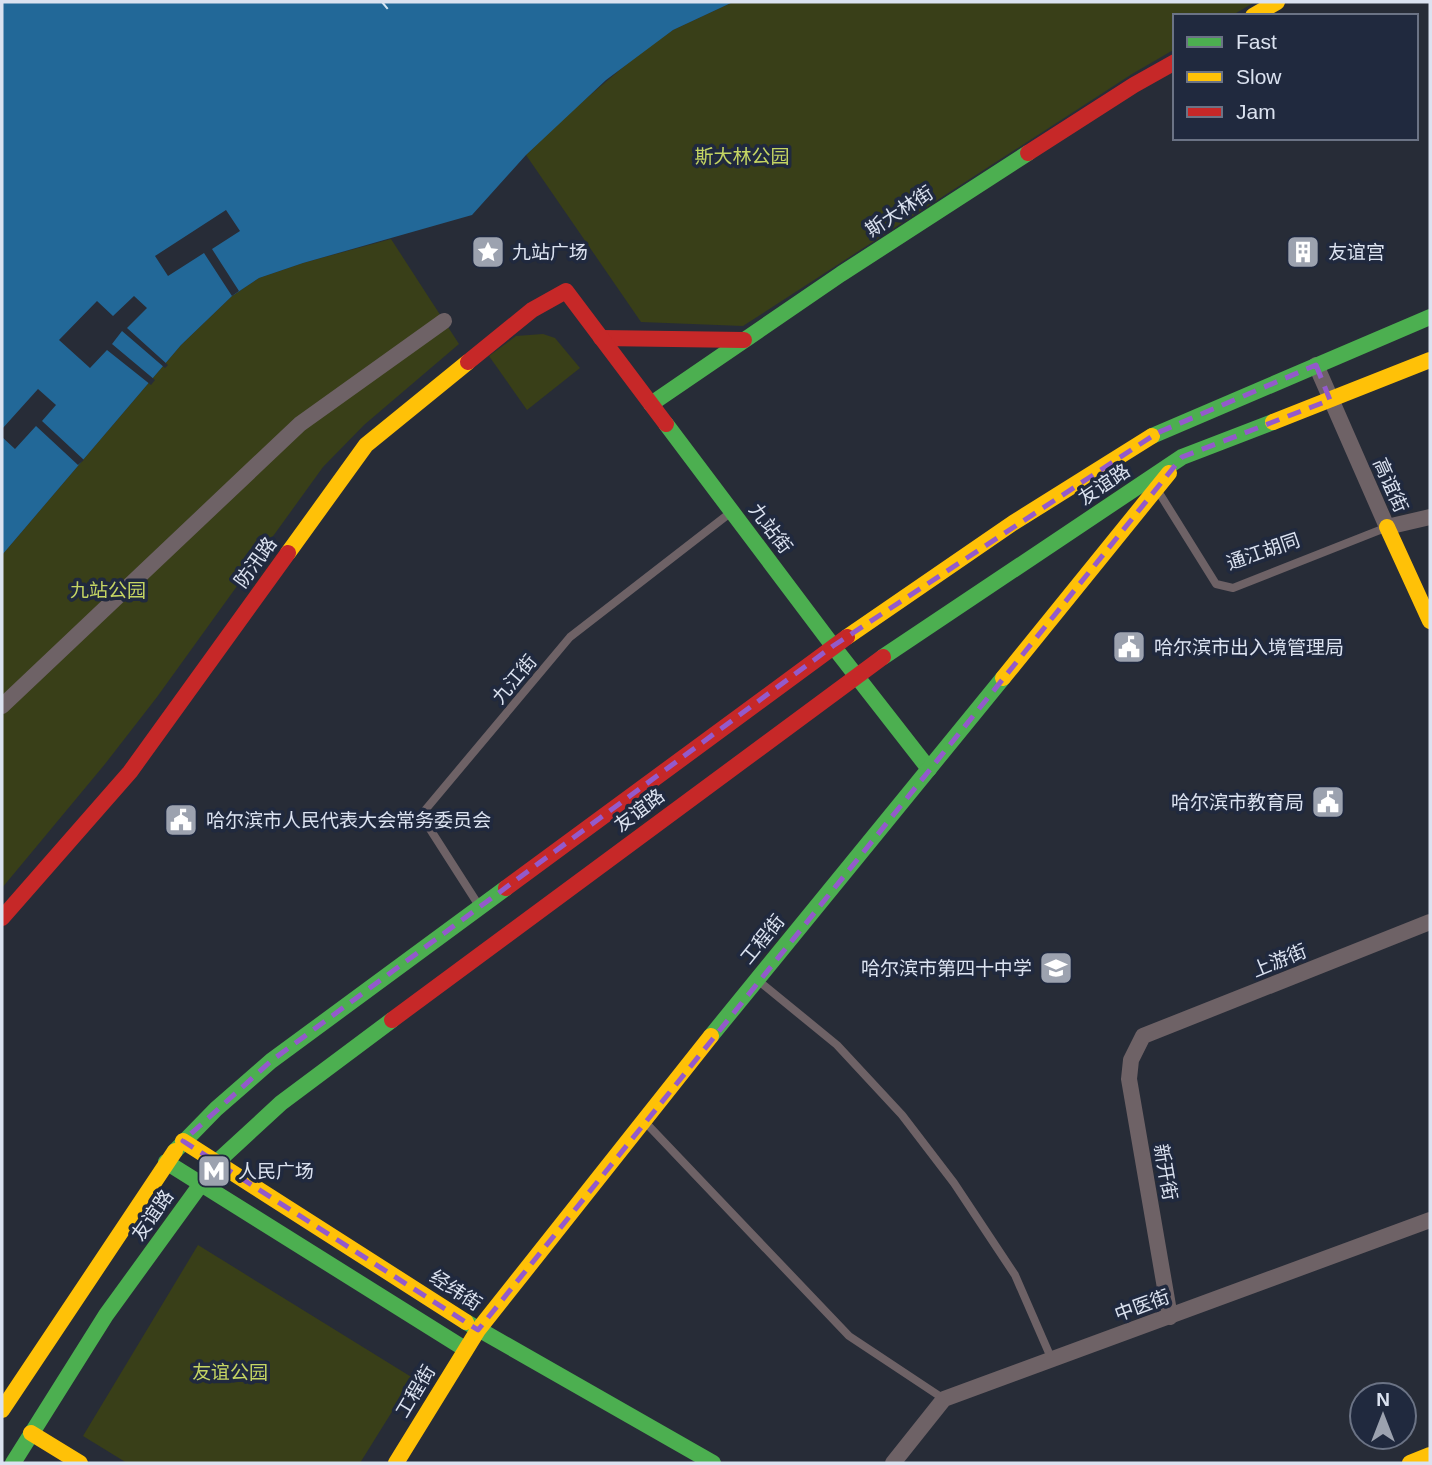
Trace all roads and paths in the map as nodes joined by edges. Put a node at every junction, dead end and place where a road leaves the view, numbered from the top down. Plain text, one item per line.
1 (1277, 2) edge
2 (1256, 14) edge
3 (1173, 63) edge
4 (582, 312) joint
5 (1430, 317) edge
6 (444, 321) dead end
7 (601, 338) junction
8 (744, 340) junction
9 (1430, 360) edge
10 (1316, 365) junction
11 (1330, 400) junction
12 (651, 404) junction
13 (1182, 457) junction
14 (1157, 488) junction
15 (732, 511) junction
16 (1430, 517) edge
17 (1387, 527) junction
18 (1430, 621) edge
19 (833, 646) junction
20 (856, 675) junction
21 (2, 706) edge
22 (929, 769) junction
23 (480, 906) junction
24 (2, 918) edge
25 (1430, 922) edge
26 (757, 980) junction
27 (1143, 1036) joint
28 (643, 1120) junction
29 (183, 1141) junction
30 (166, 1162) junction
31 (217, 1162) junction
32 (200, 1183) junction
33 (1430, 1220) edge
34 (1170, 1317) junction
35 (478, 1330) junction
36 (465, 1349) junction
37 (1052, 1360) junction
38 (944, 1399) junction
39 (2, 1410) edge
40 (31, 1433) junction
41 (1430, 1455) edge
42 (13, 1463) edge
43 (80, 1463) edge
44 (396, 1463) edge
45 (713, 1463) edge
46 (893, 1463) edge
47 (1410, 1463) edge

1 - 2 main road
3 - 8 main road, 斯大林街
4 - 7 main road, 九站街
4 - 24 main road, 防汛路
5 - 10 main road, 友谊路
6 - 21 street
7 - 8 main road
7 - 12 main road, 九站街
8 - 12 main road, 斯大林街
9 - 11 main road, 友谊路
10 - 11 street, 高谊街
10 - 19 main road, 友谊路
11 - 13 main road, 友谊路
11 - 17 street, 高谊街
12 - 15 main road, 九站街
13 - 14 main road, 工程街
13 - 20 main road, 友谊路
14 - 17 lane, 通江胡同
14 - 22 main road, 工程街
15 - 19 main road, 九站街
15 - 23 lane, 九江街
16 - 17 street, 通江胡同
17 - 18 main road, 高谊街
19 - 20 main road, 九站街
19 - 23 main road, 友谊路
20 - 22 main road, 九站街
20 - 31 main road, 友谊路
22 - 26 main road, 工程街
23 - 29 main road, 友谊路
25 - 27 street, 上游街
26 - 28 main road, 工程街
26 - 37 lane
27 - 34 street, 新开街
28 - 35 main road, 工程街
28 - 38 lane
29 - 30 main road, 友谊路
29 - 31 main road, 经纬街
30 - 32 main road
30 - 39 main road, 友谊路
31 - 32 main road, 友谊路
31 - 35 main road, 经纬街
32 - 36 main road
32 - 40 main road, 友谊路
33 - 34 street, 中医街
34 - 37 street, 中医街
35 - 36 main road, 工程街
35 - 45 main road, 经纬街
36 - 44 main road, 工程街
37 - 38 street, 中医街
38 - 46 street
40 - 42 main road, 友谊路
40 - 43 main road
41 - 47 main road

